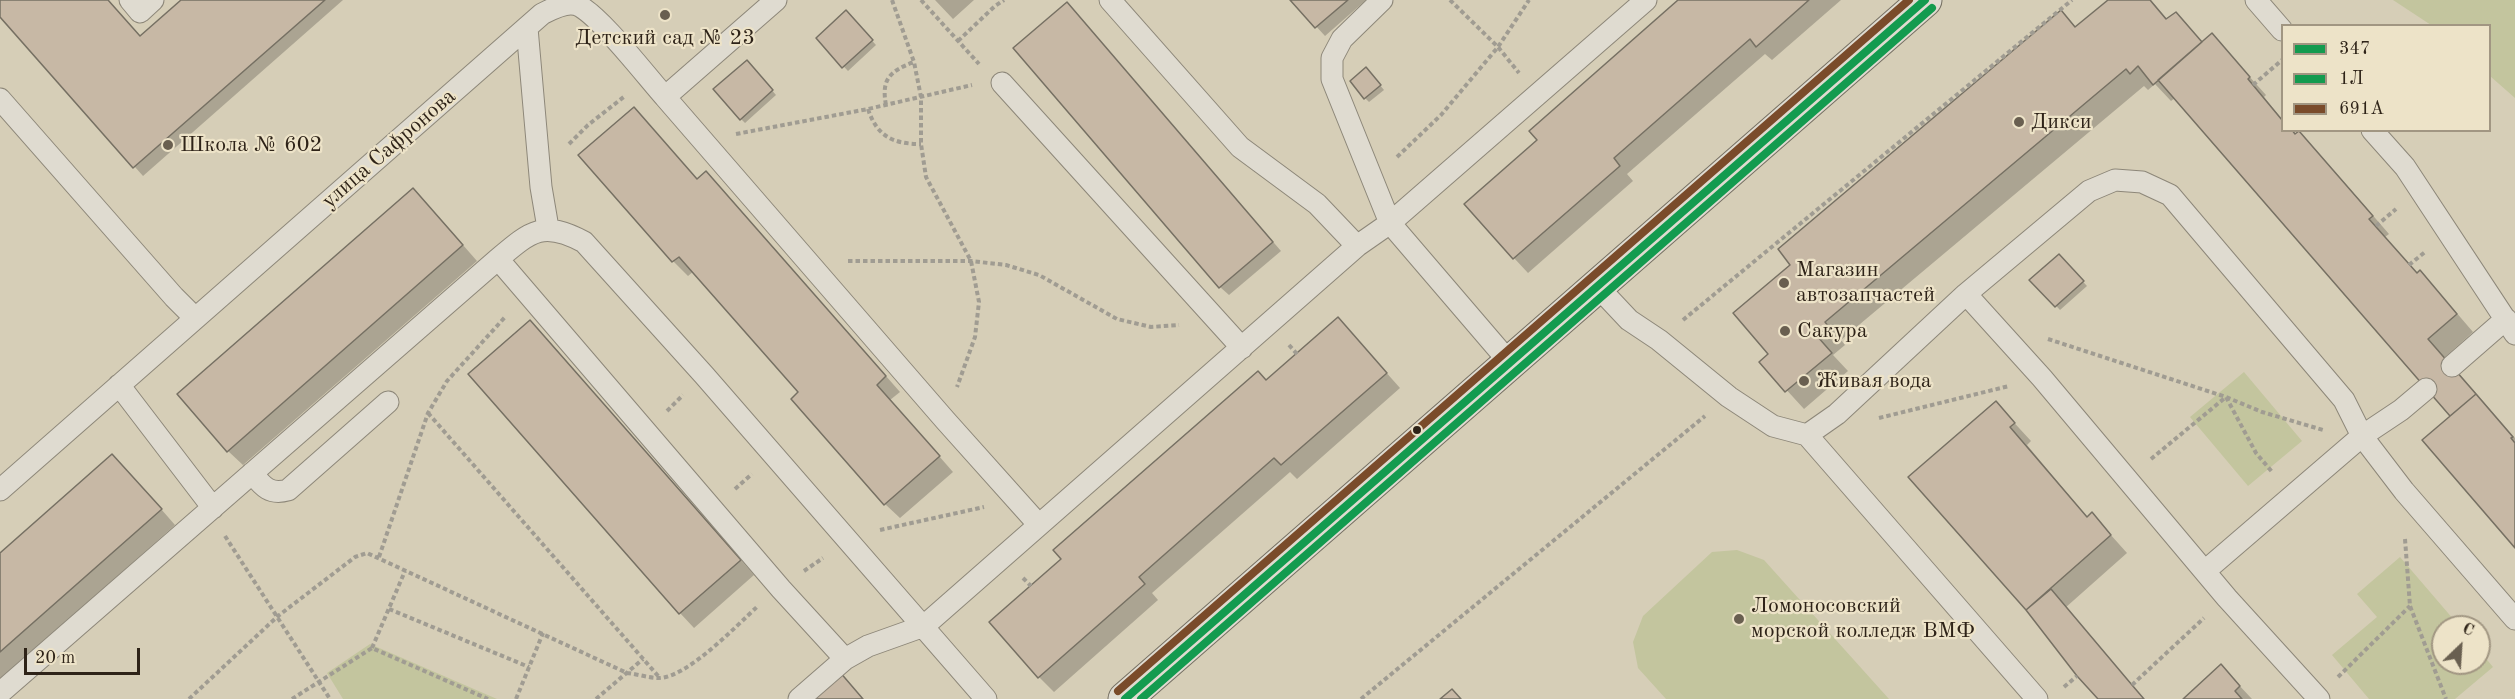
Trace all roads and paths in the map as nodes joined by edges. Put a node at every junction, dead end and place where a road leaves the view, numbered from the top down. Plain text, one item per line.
1 (130, 0) edge
2 (153, 0) edge
3 (776, 0) edge
4 (892, 0) edge
5 (921, 0) edge
6 (1004, 0) edge
7 (1110, 0) edge
8 (1382, 0) edge
9 (1450, 0) edge
10 (1529, 0) edge
11 (1646, 0) edge
12 (1925, 0) edge
13 (2072, 0) edge
14 (2256, 0) edge
15 (575, 2) edge
16 (527, 28) junction
17 (2281, 28) edge
18 (958, 41) junction
19 (1497, 47) junction
20 (2281, 61) edge
21 (914, 62) junction
22 (648, 78) junction
23 (998, 82) junction
24 (2253, 85) dead end
25 (1537, 94) junction
26 (665, 97) junction
27 (921, 97) junction
28 (0, 99) edge
29 (886, 105) junction
30 (868, 109) junction
31 (2374, 132) edge
32 (703, 141) junction
33 (921, 144) junction
34 (541, 172) junction
35 (1369, 176) junction
36 (1390, 223) junction
37 (548, 228) junction
38 (1357, 246) junction
39 (498, 259) junction
40 (808, 260) junction
41 (971, 261) junction
42 (1597, 285) junction
43 (527, 294) junction
44 (1966, 294) junction
45 (1207, 311) junction
46 (195, 318) junction
47 (2510, 327) edge
48 (2044, 337) dead end
49 (1659, 340) junction
50 (1242, 348) junction
51 (1510, 363) junction
52 (2452, 366) dead end
53 (2042, 378) junction
54 (119, 385) junction
55 (2426, 389) dead end
56 (1729, 397) junction
57 (2226, 397) junction
58 (339, 398) junction
59 (388, 402) dead end
60 (428, 413) junction
61 (1837, 414) junction
62 (945, 420) junction
63 (364, 424) junction
64 (299, 433) junction
65 (1807, 435) junction
66 (2362, 435) junction
67 (773, 455) junction
68 (323, 459) junction
69 (252, 473) junction
70 (2127, 479) junction
71 (0, 490) edge
72 (2404, 491) junction
73 (2293, 496) junction
74 (1016, 500) junction
75 (713, 508) junction
76 (211, 510) junction
77 (1039, 525) junction
78 (848, 539) junction
79 (379, 557) junction
80 (405, 570) junction
81 (2205, 571) junction
82 (781, 589) junction
83 (2410, 606) junction
84 (389, 609) junction
85 (278, 616) junction
86 (2203, 619) dead end
87 (2515, 619) edge
88 (924, 626) junction
89 (543, 633) junction
90 (372, 648) junction
91 (643, 659) junction
92 (845, 659) junction
93 (529, 667) junction
94 (627, 673) junction
95 (2077, 676) dead end
96 (659, 678) junction
97 (319, 682) junction
98 (2132, 685) dead end
99 (2059, 691) dead end
100 (0, 693) edge
101 (2318, 698) edge
102 (190, 699) edge
103 (292, 699) edge
104 (330, 699) edge
105 (488, 699) edge
106 (516, 699) edge
107 (596, 699) edge
108 (799, 699) edge
109 (986, 699) edge
110 (1125, 699) edge
111 (1361, 699) edge
112 (2037, 699) edge
113 (2446, 699) edge

1 - 2 lane
3 - 26 lane
4 - 21 path
5 - 18 path
6 - 18 path
7 - 38 lane
8 - 35 lane
9 - 19 path
10 - 19 path
11 - 25 lane
12 - 42 main road
13 - 49 path
14 - 17 lane
15 - 16 lane, улица Сафронова
15 - 22 lane, улица Сафронова
16 - 34 lane
16 - 46 lane, улица Сафронова
18 - 23 path
19 - 25 path
19 - 35 path
20 - 24 path
21 - 27 path
21 - 29 path
22 - 26 lane, улица Сафронова
22 - 34 path
23 - 27 path
23 - 45 lane
25 - 36 lane
26 - 32 lane, улица Сафронова
27 - 29 path
27 - 33 path
28 - 46 lane
29 - 30 path
30 - 32 path
30 - 33 path
31 - 47 lane
32 - 40 lane, улица Сафронова
33 - 41 path
34 - 37 lane
35 - 36 lane
36 - 38 lane
36 - 51 lane
37 - 39 lane
37 - 67 lane
38 - 50 lane
39 - 43 lane
39 - 58 lane
40 - 41 path
40 - 62 lane, улица Сафронова
41 - 45 path
41 - 62 path
42 - 49 lane
42 - 51 main road
43 - 60 path
43 - 75 lane
44 - 53 lane
44 - 61 lane
44 - 66 lane
45 - 50 lane
46 - 54 lane, улица Сафронова
47 - 52 lane
48 - 57 path
49 - 56 lane
50 - 77 lane
51 - 110 main road
53 - 61 path
53 - 70 lane
54 - 71 lane, улица Сафронова
54 - 76 lane
55 - 66 lane
56 - 65 lane
56 - 111 path
57 - 66 path
57 - 70 path
57 - 73 path
58 - 63 lane
58 - 64 lane
59 - 63 lane
60 - 79 path
60 - 91 path
61 - 65 lane
62 - 74 lane, улица Сафронова
63 - 68 lane
64 - 68 lane
64 - 69 lane
65 - 112 lane
66 - 72 lane
66 - 73 lane
67 - 75 path
67 - 78 lane
68 - 69 lane
69 - 76 lane
70 - 81 lane
72 - 83 path
72 - 87 lane
73 - 81 lane
74 - 77 lane, улица Сафронова
74 - 78 path
75 - 82 lane
76 - 85 path
76 - 100 lane
77 - 88 lane
78 - 82 path
78 - 88 lane
79 - 80 path
79 - 85 path
80 - 84 path
80 - 89 path
81 - 101 lane
82 - 92 lane
82 - 96 path
83 - 101 path
83 - 113 path
84 - 90 path
84 - 93 path
85 - 97 path
85 - 102 path
86 - 98 path
88 - 92 lane
88 - 109 lane
89 - 93 path
89 - 94 path
90 - 97 path
90 - 105 path
91 - 94 path
91 - 96 path
92 - 108 lane
93 - 106 path
94 - 96 path
94 - 107 path
95 - 99 path
97 - 103 path
97 - 104 path

